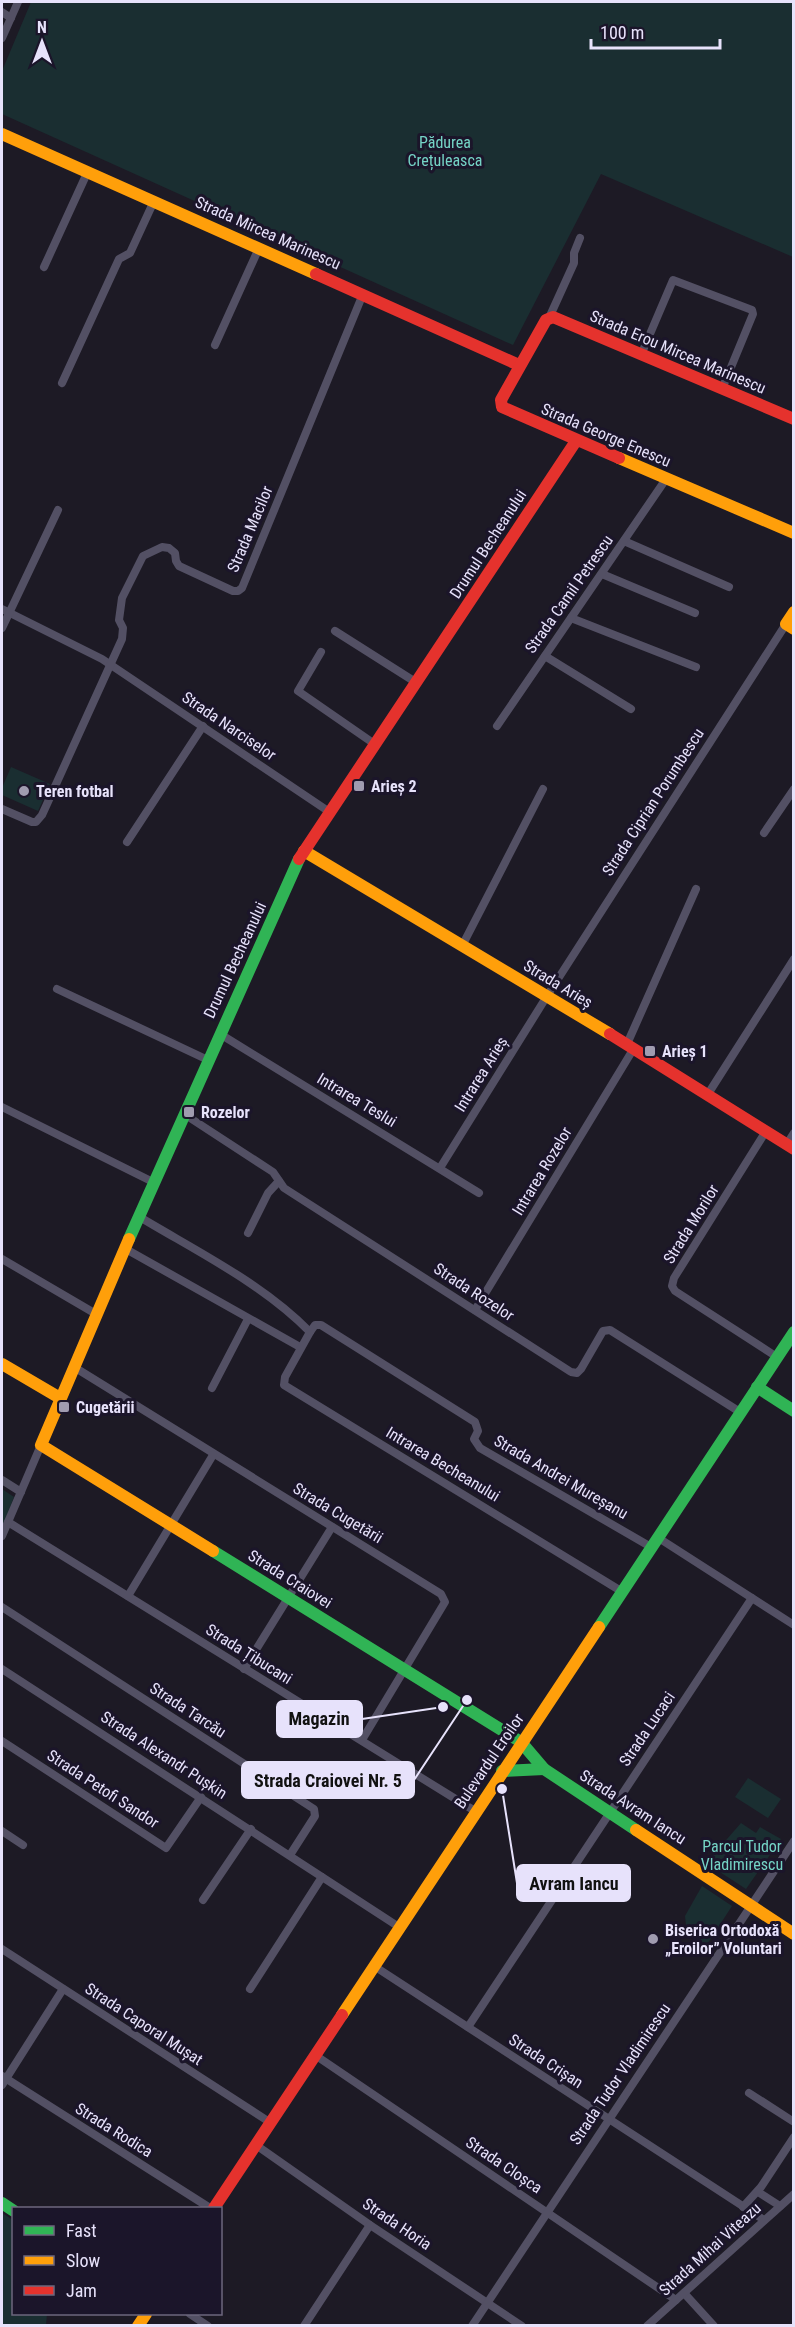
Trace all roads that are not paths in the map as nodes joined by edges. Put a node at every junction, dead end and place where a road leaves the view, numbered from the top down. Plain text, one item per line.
1 (18, 2) edge
2 (2, 12) edge
3 (11, 18) junction
4 (2, 38) edge
5 (2, 134) edge
6 (88, 171) junction
7 (154, 201) junction
8 (580, 238) dead end
9 (259, 248) junction
10 (44, 267) dead end
11 (363, 294) junction
12 (549, 318) junction
13 (215, 345) dead end
14 (641, 355) junction
15 (519, 365) junction
16 (62, 383) dead end
17 (722, 389) junction
18 (794, 419) edge
19 (576, 441) junction
20 (666, 479) junction
21 (58, 510) dead end
22 (794, 533) edge
23 (624, 541) junction
24 (602, 574) junction
25 (729, 587) dead end
26 (5, 610) edge
27 (794, 612) edge
28 (695, 614) dead end
29 (571, 618) junction
30 (790, 627) edge
31 (2, 628) edge
32 (335, 630) dead end
33 (321, 652) dead end
34 (545, 656) junction
35 (110, 665) junction
36 (696, 667) dead end
37 (417, 683) junction
38 (631, 709) dead end
39 (203, 726) junction
40 (497, 726) dead end
41 (376, 745) junction
42 (543, 789) dead end
43 (794, 789) edge
44 (790, 800) edge
45 (2, 808) edge
46 (330, 813) junction
47 (764, 833) dead end
48 (127, 842) dead end
49 (304, 851) junction
50 (696, 889) dead end
51 (462, 946) junction
52 (794, 959) edge
53 (57, 989) dead end
54 (547, 996) junction
55 (220, 1034) junction
56 (630, 1046) junction
57 (208, 1060) junction
58 (708, 1094) junction
59 (2, 1107) edge
60 (184, 1114) junction
61 (766, 1131) junction
62 (791, 1142) edge
63 (440, 1168) junction
64 (279, 1181) junction
65 (153, 1182) junction
66 (479, 1193) dead end
67 (138, 1216) junction
68 (248, 1233) dead end
69 (124, 1248) junction
70 (2, 1259) edge
71 (475, 1310) junction
72 (96, 1314) junction
73 (248, 1319) junction
74 (310, 1332) junction
75 (794, 1332) edge
76 (300, 1347) junction
77 (777, 1357) junction
78 (2, 1364) edge
79 (74, 1367) junction
80 (757, 1387) junction
81 (212, 1388) dead end
82 (60, 1398) junction
83 (794, 1411) edge
84 (741, 1412) junction
85 (41, 1445) junction
86 (213, 1455) junction
87 (2, 1480) edge
88 (21, 1492) junction
89 (8, 1522) junction
90 (171, 1524) junction
91 (332, 1527) junction
92 (2, 1536) edge
93 (654, 1542) junction
94 (621, 1591) junction
95 (128, 1596) junction
96 (288, 1597) junction
97 (752, 1598) junction
98 (2, 1607) edge
99 (794, 1625) edge
100 (2, 1669) edge
101 (244, 1669) junction
102 (405, 1669) junction
103 (362, 1740) junction
104 (2, 1741) edge
105 (521, 1742) junction
106 (544, 1769) junction
107 (502, 1771) junction
108 (201, 1797) junction
109 (475, 1811) junction
110 (610, 1812) junction
111 (251, 1829) junction
112 (2, 1831) edge
113 (794, 1841) edge
114 (23, 1845) dead end
115 (290, 1855) junction
116 (322, 1876) junction
117 (203, 1900) dead end
118 (751, 1905) junction
119 (399, 1927) junction
120 (794, 1934) edge
121 (2, 1949) edge
122 (374, 1966) junction
123 (63, 1989) junction
124 (250, 1989) dead end
125 (468, 2027) junction
126 (315, 2055) junction
127 (3, 2080) edge
128 (749, 2093) dead end
129 (608, 2119) junction
130 (794, 2122) edge
131 (271, 2123) junction
132 (794, 2137) edge
133 (256, 2145) junction
134 (758, 2192) junction
135 (794, 2194) edge
136 (780, 2206) junction
137 (210, 2207) edge
138 (213, 2207) edge
139 (743, 2207) junction
140 (546, 2212) junction
141 (764, 2220) junction
142 (370, 2225) junction
143 (684, 2293) junction
144 (676, 2300) junction
145 (487, 2302) junction
146 (193, 2315) edge
147 (208, 2325) edge
148 (304, 2325) edge
149 (472, 2325) edge
150 (522, 2325) edge
151 (647, 2325) edge
152 (714, 2325) edge

1 - 3 street
2 - 3 street
3 - 4 street
5 - 6 street, Strada Mircea Marinescu
6 - 7 street, Strada Mircea Marinescu
6 - 10 street
7 - 9 street, Strada Mircea Marinescu
7 - 16 street
8 - 12 street
9 - 11 street, Strada Mircea Marinescu
9 - 13 street
11 - 15 street, Strada Mircea Marinescu
11 - 35 street, Strada Macilor
12 - 14 street, Strada Erou Mircea Marinescu
12 - 15 street, Strada George Enescu
14 - 17 street, Strada Erou Mircea Marinescu
14 - 17 street
15 - 19 street, Strada George Enescu
17 - 18 street, Strada Erou Mircea Marinescu
19 - 20 street, Strada George Enescu
19 - 37 street, Drumul Becheanului
20 - 22 street, Strada George Enescu
20 - 23 street, Strada Camil Petrescu
21 - 26 street
23 - 24 street, Strada Camil Petrescu
23 - 25 street
24 - 28 street
24 - 29 street, Strada Camil Petrescu
26 - 31 street
26 - 35 street, Strada Narciselor
27 - 30 street
29 - 34 street, Strada Camil Petrescu
29 - 36 street
30 - 54 street, Strada Ciprian Porumbescu
32 - 37 street
33 - 41 street
34 - 38 street
34 - 40 street, Strada Camil Petrescu
35 - 39 street, Strada Narciselor
35 - 45 street
37 - 41 street, Drumul Becheanului
39 - 46 street, Strada Narciselor
39 - 48 street
41 - 46 street, Drumul Becheanului
42 - 51 street
43 - 44 street
44 - 47 street
46 - 49 street, Drumul Becheanului
49 - 51 street, Strada Arieș
49 - 55 street, Drumul Becheanului
50 - 56 street, Intrarea Rozelor
51 - 54 street, Strada Arieș
52 - 58 street
53 - 57 street
54 - 56 street, Strada Arieș
54 - 63 street, Intrarea Arieș
55 - 57 street, Drumul Becheanului
55 - 63 street, Intrarea Teslui
56 - 58 street, Strada Arieș
56 - 71 street, Intrarea Rozelor
57 - 60 street, Drumul Becheanului
58 - 61 street, Strada Arieș
59 - 65 street
60 - 64 street, Strada Rozelor
60 - 65 street, Drumul Becheanului
61 - 62 street, Strada Arieș
61 - 77 street, Strada Morilor
63 - 66 street, Intrarea Teslui
64 - 68 street
64 - 71 street, Strada Rozelor
65 - 67 street, Drumul Becheanului
67 - 69 street, Drumul Becheanului
67 - 74 street
69 - 72 street, Drumul Becheanului
69 - 73 street
70 - 72 street
71 - 84 street, Strada Rozelor
72 - 79 street, Drumul Becheanului
73 - 76 street
73 - 81 street
74 - 76 street, Intrarea Becheanului
74 - 93 street, Strada Andrei Mureșanu
75 - 77 street, Bulevardul Eroilor
76 - 94 street, Intrarea Becheanului
77 - 80 street, Bulevardul Eroilor
78 - 82 street
79 - 82 street, Drumul Becheanului
79 - 86 street, Strada Cugetării
80 - 83 street
80 - 84 street, Bulevardul Eroilor
82 - 85 street, Drumul Becheanului
84 - 93 street, Bulevardul Eroilor
85 - 88 street, Drumul Becheanului
85 - 90 street, Strada Craiovei
86 - 90 street
86 - 91 street, Strada Cugetării
87 - 88 street
88 - 89 street, Drumul Becheanului
89 - 92 street, Drumul Becheanului
89 - 95 street, Strada Țibucani
90 - 95 street
90 - 96 street, Strada Craiovei
91 - 96 street
91 - 102 street, Strada Cugetării
93 - 94 street, Bulevardul Eroilor
93 - 97 street, Strada Andrei Mureșanu
94 - 105 street, Bulevardul Eroilor
95 - 101 street, Strada Țibucani
96 - 101 street
96 - 102 street, Strada Craiovei
97 - 99 street, Strada Andrei Mureșanu
97 - 110 street, Strada Lucaci
98 - 115 street, Strada Tarcău
100 - 108 street, Strada Alexandr Pușkin
101 - 103 street, Strada Țibucani
102 - 103 street, Strada Cugetării
102 - 105 street, Strada Craiovei
103 - 109 street, Strada Țibucani
104 - 108 street, Strada Petofi Sandor
105 - 106 street, Strada Avram Iancu
105 - 107 street, Bulevardul Eroilor
106 - 107 street
106 - 110 street, Strada Avram Iancu
107 - 109 street, Bulevardul Eroilor
108 - 111 street, Strada Alexandr Pușkin
109 - 119 street, Bulevardul Eroilor
110 - 118 street, Strada Avram Iancu
110 - 125 street, Strada Lucaci
111 - 115 street, Strada Alexandr Pușkin
111 - 117 street
112 - 114 street
113 - 118 street, Strada Tudor Vladimirescu
115 - 116 street, Strada Alexandr Pușkin
116 - 119 street, Strada Alexandr Pușkin
116 - 124 street
118 - 120 street, Strada Avram Iancu
118 - 129 street, Strada Tudor Vladimirescu
119 - 122 street, Bulevardul Eroilor
121 - 123 street, Strada Caporal Mușat
122 - 125 street, Strada Crișan
122 - 126 street, Bulevardul Eroilor
123 - 127 street
123 - 131 street, Strada Caporal Mușat
125 - 129 street, Strada Crișan
126 - 131 street, Bulevardul Eroilor
126 - 140 street, Strada Cloșca
127 - 137 street, Strada Rodica
128 - 130 street
129 - 139 street, Strada Crișan
129 - 140 street, Strada Tudor Vladimirescu
131 - 133 street, Bulevardul Eroilor
132 - 134 street
133 - 138 street, Bulevardul Eroilor
133 - 142 street, Strada Horia
134 - 136 street
134 - 139 street
135 - 136 street, Strada Mihai Viteazu
136 - 141 street, Strada Mihai Viteazu
139 - 141 street, Strada Crișan
140 - 144 street, Strada Cloșca
140 - 145 street, Strada Tudor Vladimirescu
141 - 143 street, Strada Mihai Viteazu
142 - 145 street, Strada Horia
142 - 148 street
143 - 144 street, Strada Mihai Viteazu
143 - 152 street
144 - 151 street, Strada Mihai Viteazu
145 - 149 street, Strada Tudor Vladimirescu
145 - 150 street, Strada Horia
146 - 147 street

